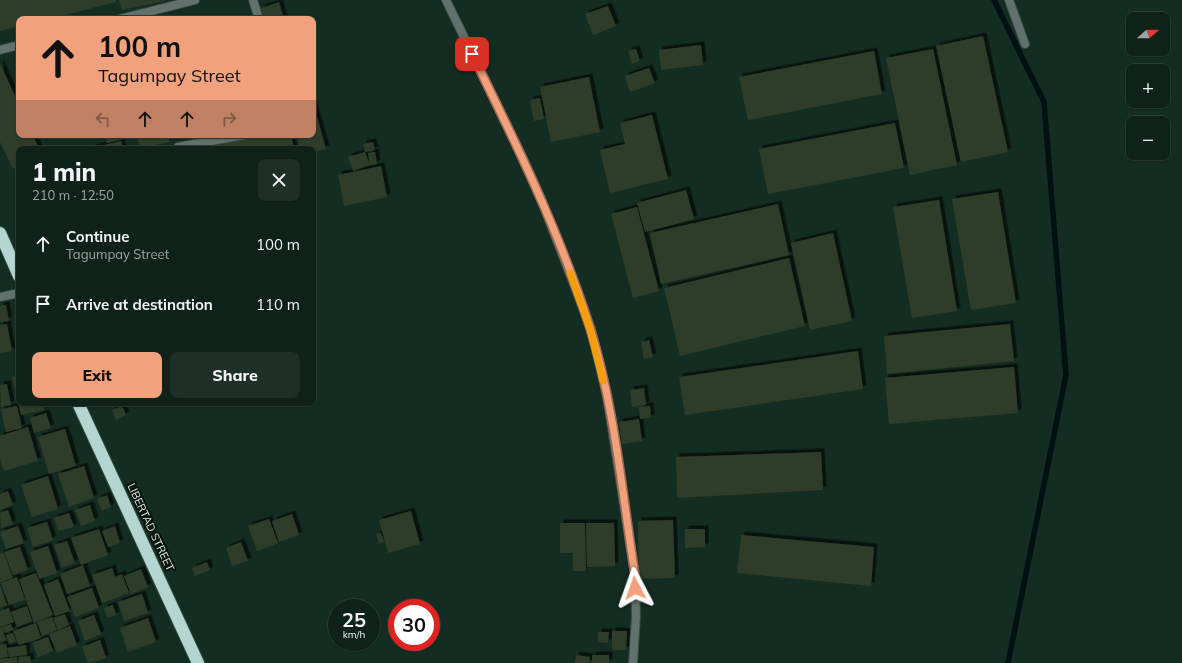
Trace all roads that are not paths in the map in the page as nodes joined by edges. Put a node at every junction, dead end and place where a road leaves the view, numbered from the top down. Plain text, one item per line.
1 (195, 0) edge
2 (253, 0) edge
3 (446, 0) edge
4 (1009, 0) edge
5 (132, 16) edge
6 (258, 16) edge
7 (1025, 44) dead end
8 (16, 46) edge
9 (0, 50) edge
10 (226, 138) edge
11 (178, 146) dead end
12 (0, 233) edge
13 (16, 269) edge
14 (16, 294) edge
15 (0, 297) edge
16 (79, 406) edge
17 (198, 663) edge
18 (633, 663) edge

1 - 5 street
2 - 6 street
3 - 18 street
4 - 7 street
8 - 9 street
10 - 11 street
12 - 13 highway
14 - 15 street
16 - 17 highway, LIBERTAD STREET

